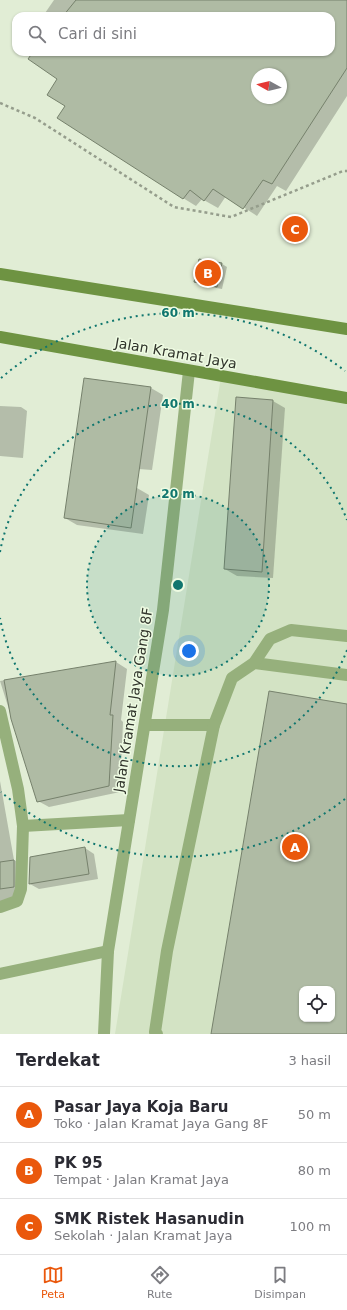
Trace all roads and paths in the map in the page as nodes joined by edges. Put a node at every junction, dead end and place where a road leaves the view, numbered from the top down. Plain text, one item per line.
1 (0, 103) edge
2 (347, 171) edge
3 (0, 274) edge
4 (347, 329) edge
5 (0, 337) edge
6 (189, 371) junction
7 (347, 398) edge
8 (347, 636) edge
9 (254, 663) junction
10 (347, 675) edge
11 (0, 711) edge
12 (145, 725) junction
13 (214, 725) junction
14 (129, 820) junction
15 (23, 826) junction
16 (0, 907) edge
17 (108, 951) junction
18 (0, 974) edge
19 (104, 1034) edge
20 (157, 1034) edge

1 - 2 path
3 - 4 street
5 - 6 street, Jalan Kramat Jaya
6 - 7 street, Jalan Kramat Jaya
6 - 12 street, Jalan Kramat Jaya Gang 8F
8 - 9 street
9 - 10 street
9 - 13 street
11 - 15 street
12 - 13 street
12 - 14 street, Jalan Kramat Jaya Gang 8F
13 - 20 street
14 - 15 street
14 - 17 street, Jalan Kramat Jaya Gang 8F
15 - 16 street
17 - 18 street
17 - 19 street, Jalan Kramat Jaya Gang 8F

